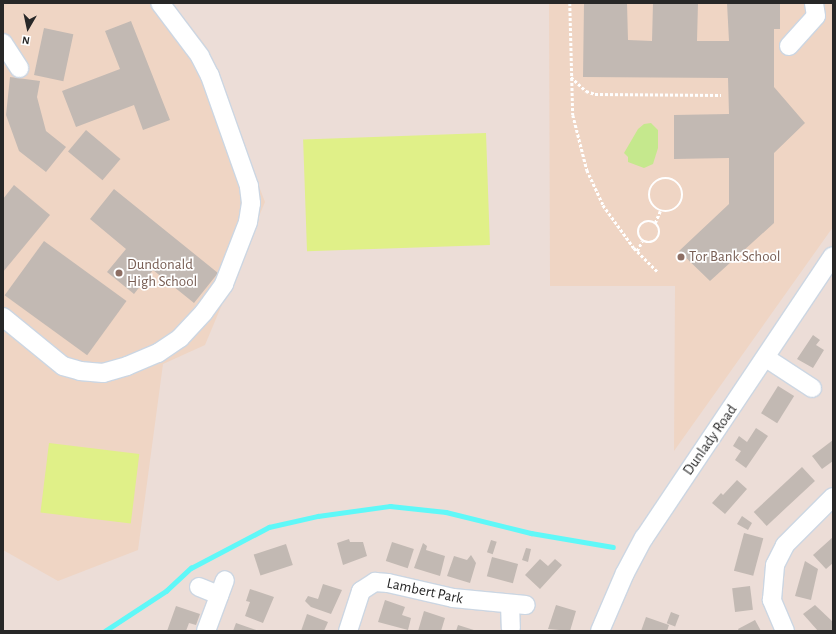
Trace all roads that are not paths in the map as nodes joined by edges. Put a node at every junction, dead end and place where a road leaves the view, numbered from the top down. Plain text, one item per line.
1 (160, 3) edge
2 (814, 3) edge
3 (3, 42) edge
4 (789, 46) dead end
5 (19, 68) dead end
6 (833, 256) edge
7 (3, 317) edge
8 (766, 358) junction
9 (812, 388) dead end
10 (833, 497) edge
11 (199, 588) dead end
12 (511, 628) dead end
13 (206, 631) edge
14 (348, 631) edge
15 (600, 631) edge
16 (784, 631) edge

1 - 7 street
2 - 4 street
3 - 5 street
6 - 8 street, Dunlady Road
8 - 9 street
8 - 15 street, Dunlady Road
10 - 16 street
11 - 13 street
12 - 14 street, Lambert Park

